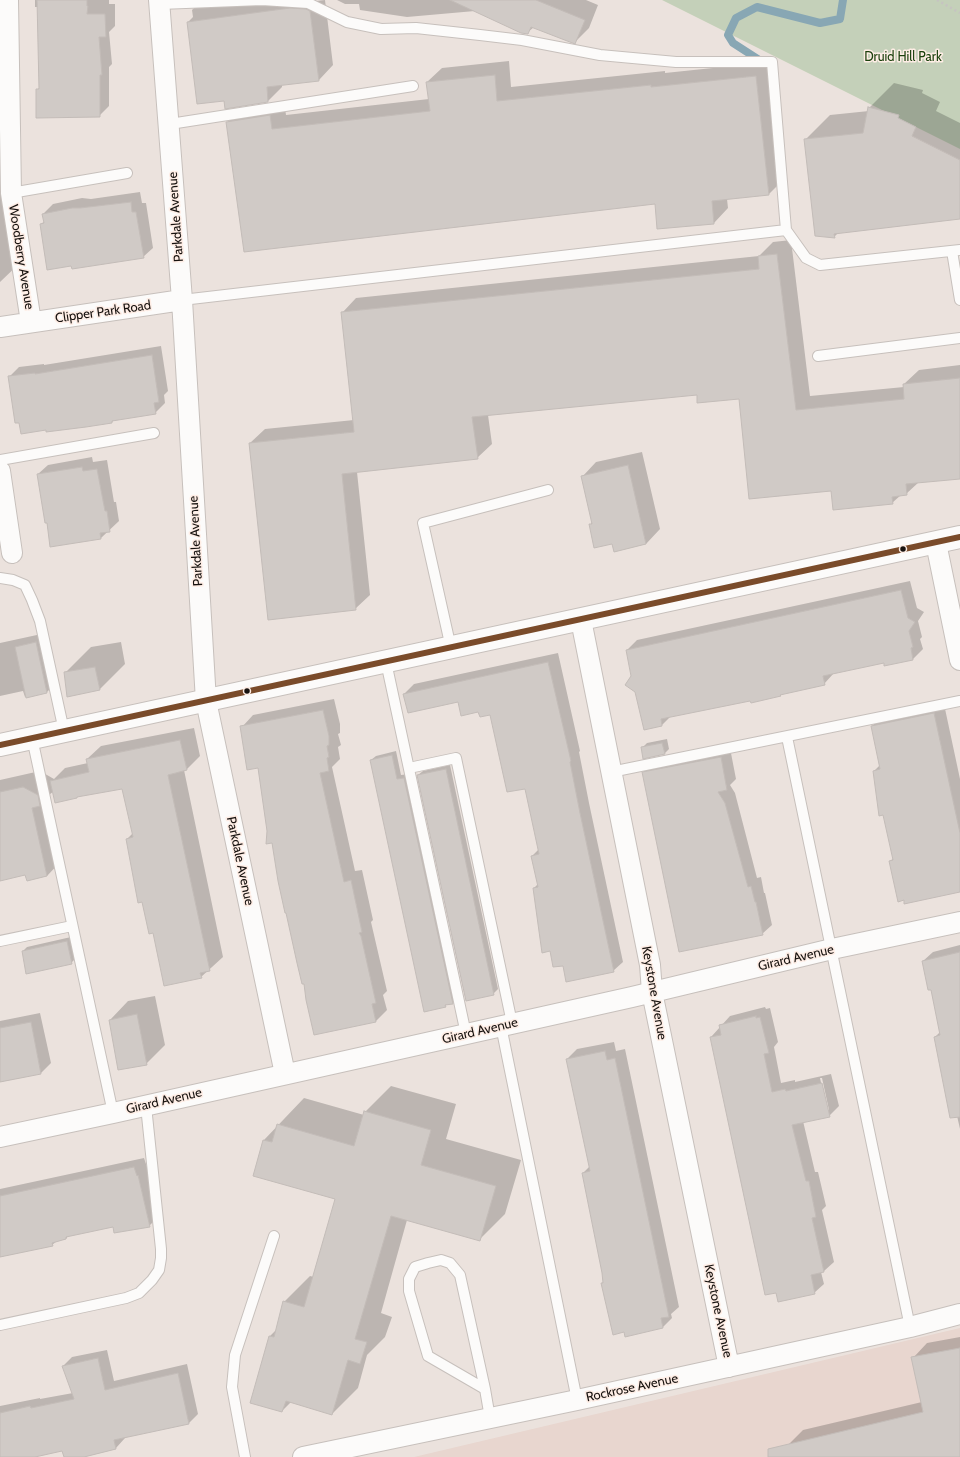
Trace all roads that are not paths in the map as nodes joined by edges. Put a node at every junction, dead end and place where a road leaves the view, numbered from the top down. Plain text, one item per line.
1 (8, 0) edge
2 (159, 2) edge
3 (4, 30) edge
4 (413, 86) dead end
5 (170, 124) junction
6 (127, 174) dead end
7 (11, 193) junction
8 (786, 230) junction
9 (956, 251) edge
10 (182, 300) junction
11 (960, 300) edge
12 (31, 322) junction
13 (0, 327) edge
14 (960, 338) edge
15 (818, 356) dead end
16 (154, 433) dead end
17 (0, 460) edge
18 (0, 471) edge
19 (548, 490) dead end
20 (960, 537) edge
21 (936, 543) junction
22 (12, 553) dead end
23 (0, 578) edge
24 (581, 620) junction
25 (452, 648) junction
26 (960, 660) edge
27 (386, 662) junction
28 (206, 701) junction
29 (960, 701) edge
30 (64, 731) junction
31 (787, 737) junction
32 (32, 738) junction
33 (0, 745) edge
34 (409, 768) junction
35 (611, 772) junction
36 (960, 922) edge
37 (72, 926) junction
38 (0, 941) edge
39 (832, 949) junction
40 (652, 992) junction
41 (507, 1024) junction
42 (466, 1034) junction
43 (285, 1074) junction
44 (146, 1106) junction
45 (113, 1113) junction
46 (0, 1137) edge
47 (274, 1236) dead end
48 (960, 1314) edge
49 (0, 1325) edge
50 (910, 1327) junction
51 (729, 1367) junction
52 (485, 1389) junction
53 (576, 1400) junction
54 (490, 1418) junction
55 (359, 1452) edge
56 (245, 1457) edge
57 (303, 1457) edge

1 - 3 street, Woodberry Avenue
2 - 5 street, Parkdale Avenue
2 - 8 lane
3 - 7 street, Woodberry Avenue
4 - 5 lane
5 - 10 street, Parkdale Avenue
6 - 7 lane
7 - 12 street, Woodberry Avenue
8 - 9 lane
8 - 10 lane
9 - 11 lane
10 - 12 street, Clipper Park Road
10 - 28 street, Parkdale Avenue
12 - 13 street, Clipper Park Road
14 - 15 lane
16 - 17 lane
18 - 22 street
19 - 25 lane
20 - 21 main road
21 - 24 main road
21 - 26 street
23 - 30 lane
24 - 25 main road
24 - 35 street, Keystone Avenue
25 - 27 main road
27 - 28 main road
27 - 34 lane
28 - 30 main road
28 - 43 street, Parkdale Avenue
29 - 31 lane
30 - 32 main road
31 - 35 lane
31 - 39 lane
32 - 33 main road
32 - 37 lane
34 - 41 lane
34 - 42 lane
35 - 40 street, Keystone Avenue
36 - 39 street, Girard Avenue
37 - 38 lane
37 - 45 lane
39 - 40 street, Girard Avenue
39 - 50 lane
40 - 41 street, Girard Avenue
40 - 51 street, Keystone Avenue
41 - 42 street, Girard Avenue
41 - 53 lane
42 - 43 street, Girard Avenue
43 - 44 street, Girard Avenue
44 - 45 street, Girard Avenue
44 - 49 lane
45 - 46 street, Girard Avenue
47 - 56 lane
48 - 50 street, Rockrose Avenue
50 - 51 street, Rockrose Avenue
51 - 53 street, Rockrose Avenue
52 - 52 lane
52 - 54 lane
53 - 54 street, Rockrose Avenue
54 - 55 street, Rockrose Avenue
55 - 57 street, Rockrose Avenue

